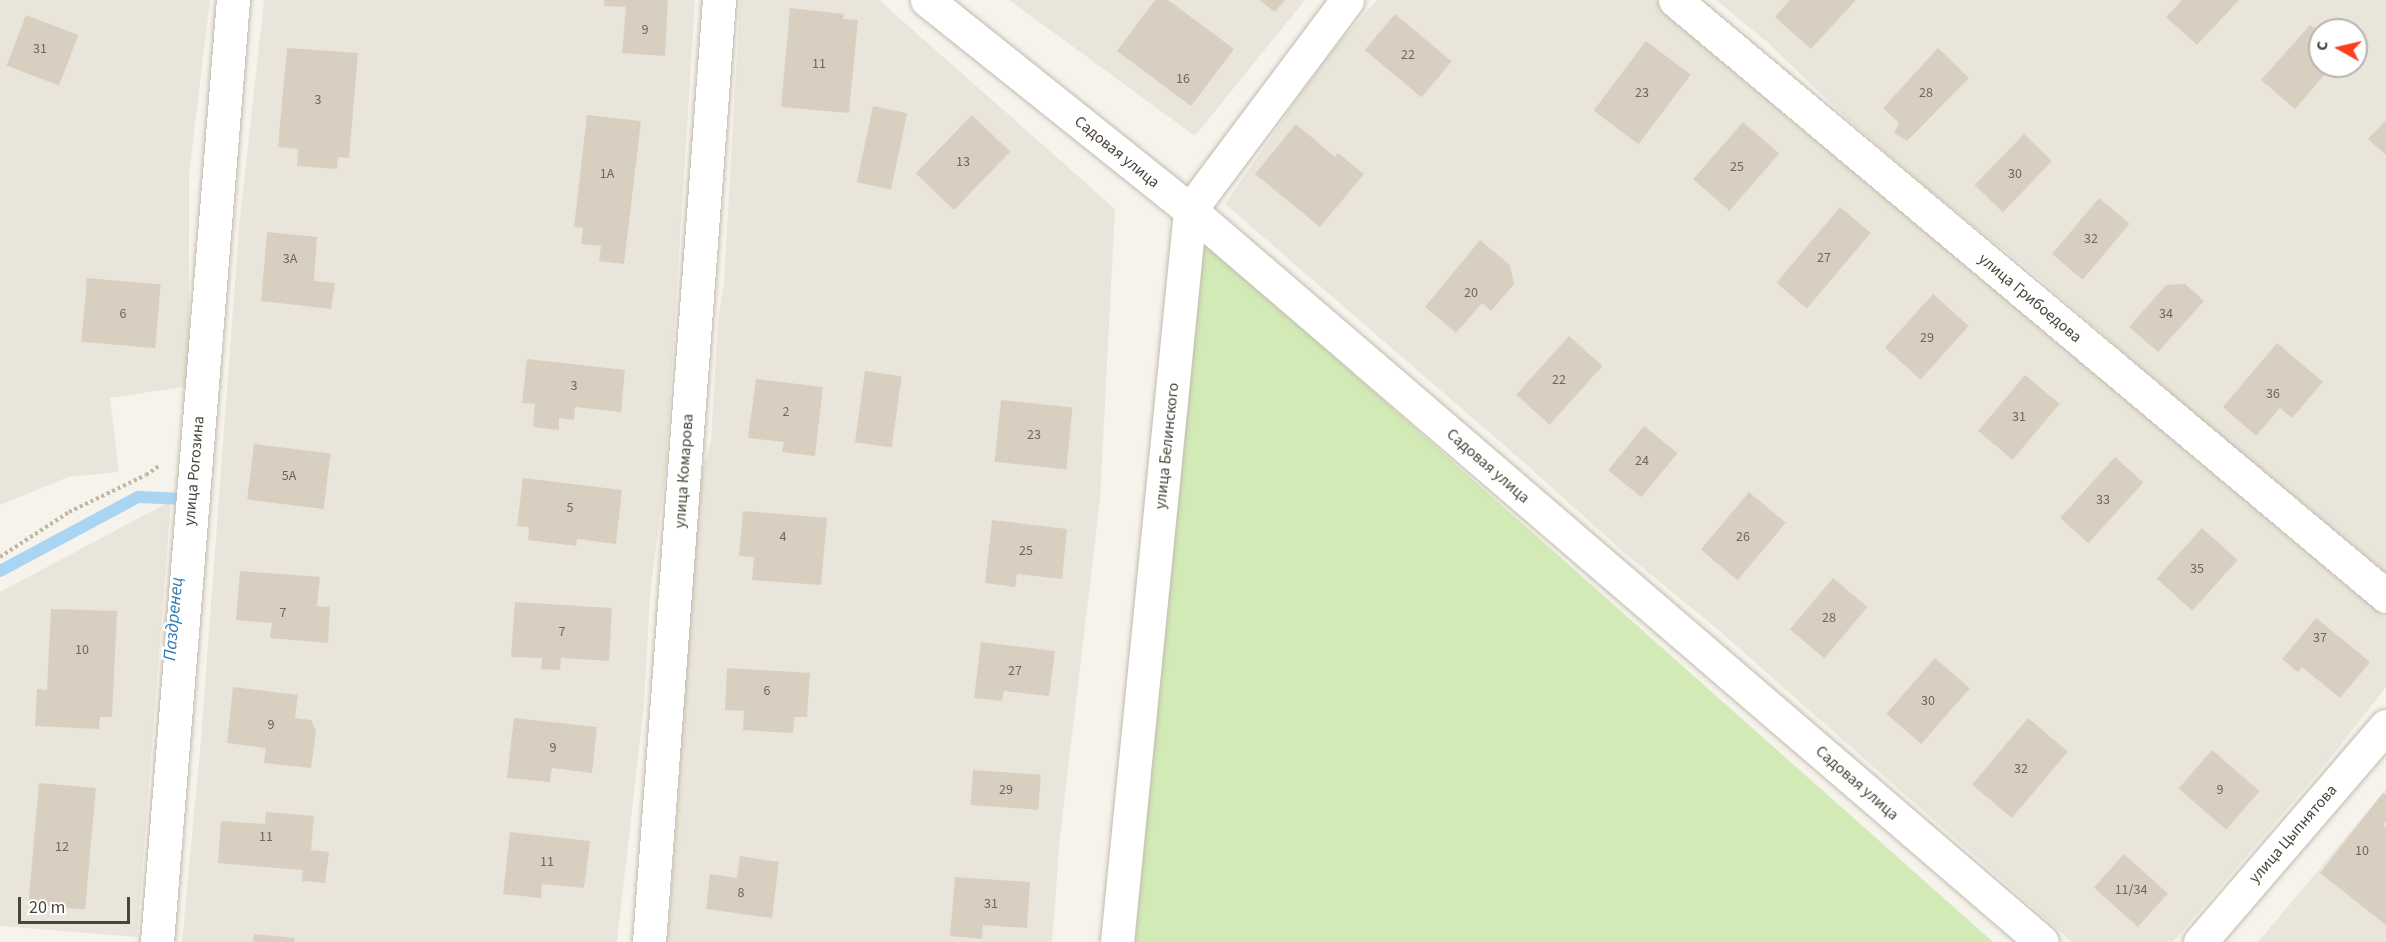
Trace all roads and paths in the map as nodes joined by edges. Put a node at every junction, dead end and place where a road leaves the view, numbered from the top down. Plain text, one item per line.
1 (233, 0) edge
2 (719, 0) edge
3 (927, 0) edge
4 (1347, 0) edge
5 (1675, 0) edge
6 (1190, 210) junction
7 (195, 452) junction
8 (0, 557) edge
9 (2386, 596) edge
10 (2386, 726) edge
11 (157, 942) edge
12 (649, 942) edge
13 (1117, 942) edge
14 (2042, 942) edge
15 (2200, 942) edge

1 - 7 street, улица Рогозина
2 - 12 street, улица Комарова
3 - 6 street, Садовая улица
4 - 6 street
5 - 9 street, улица Грибоедова
6 - 13 street, улица Белинского
6 - 14 street, Садовая улица
7 - 8 path
7 - 11 street, улица Рогозина
10 - 15 street, улица Цыпнятова

